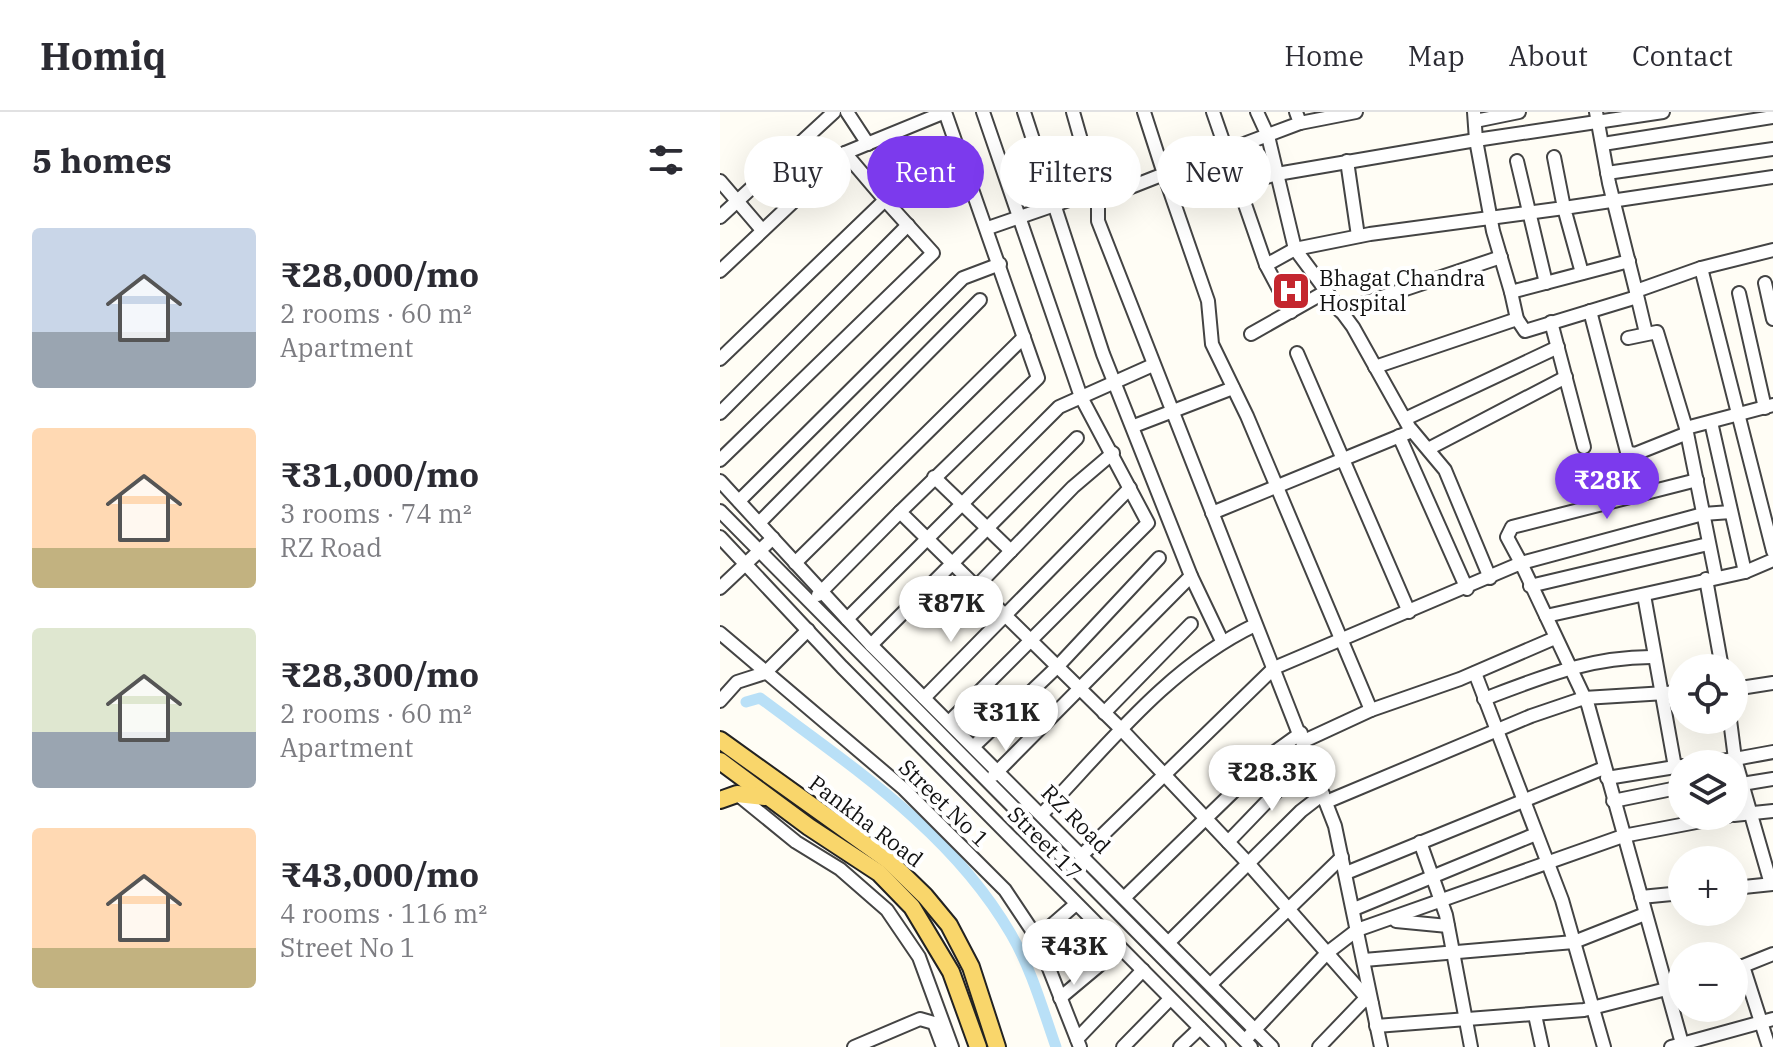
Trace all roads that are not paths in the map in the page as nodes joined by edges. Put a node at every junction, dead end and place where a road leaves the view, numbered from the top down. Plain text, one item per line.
1 (834, 112) edge
2 (847, 112) edge
3 (945, 112) edge
4 (983, 112) edge
5 (1024, 112) edge
6 (1073, 112) edge
7 (1144, 112) edge
8 (1213, 112) edge
9 (1257, 112) edge
10 (1356, 112) edge
11 (1519, 112) edge
12 (1663, 112) edge
13 (1474, 116) edge
14 (1597, 117) edge
15 (1773, 117) edge
16 (1298, 118) edge
17 (887, 136) edge
18 (1032, 136) edge
19 (1080, 136) edge
20 (1221, 136) edge
21 (1268, 136) joint
22 (1476, 140) junction
23 (867, 142) edge
24 (1603, 144) junction
25 (1271, 149) edge
26 (1773, 149) edge
27 (1157, 152) edge
28 (1554, 157) dead end
29 (851, 160) edge
30 (1347, 161) junction
31 (1517, 161) dead end
32 (1607, 173) junction
33 (1277, 174) junction
34 (1271, 176) edge
35 (1773, 177) edge
36 (867, 179) edge
37 (720, 181) edge
38 (737, 201) junction
39 (1615, 201) junction
40 (786, 208) edge
41 (877, 208) edge
42 (892, 208) edge
43 (1045, 208) edge
44 (1056, 208) edge
45 (1097, 208) edge
46 (1176, 208) edge
47 (1246, 208) edge
48 (1564, 208) junction
49 (1528, 211) junction
50 (720, 217) edge
51 (1491, 218) junction
52 (1019, 219) junction
53 (908, 225) junction
54 (988, 228) junction
55 (762, 230) junction
56 (1358, 236) junction
57 (1295, 249) junction
58 (1773, 250) edge
59 (1501, 257) junction
60 (1629, 261) junction
61 (1000, 264) junction
62 (1266, 265) junction
63 (1701, 268) junction
64 (720, 271) edge
65 (1582, 273) junction
66 (1546, 283) junction
67 (1765, 283) dead end
68 (1325, 292) junction
69 (1511, 292) junction
70 (1739, 293) dead end
71 (1636, 294) junction
72 (980, 300) dead end
73 (1340, 311) junction
74 (1590, 311) junction
75 (1291, 312) junction
76 (1517, 319) junction
77 (1773, 319) edge
78 (1551, 322) junction
79 (1646, 333) junction
80 (1251, 334) dead end
81 (1024, 337) junction
82 (1628, 338) dead end
83 (1558, 347) junction
84 (1297, 353) dead end
85 (720, 359) edge
86 (1153, 365) junction
87 (1375, 367) junction
88 (1566, 377) junction
89 (1115, 382) junction
90 (1233, 388) junction
91 (1081, 397) junction
92 (1769, 407) edge
93 (1171, 412) junction
94 (720, 413) edge
95 (1737, 416) junction
96 (1711, 422) junction
97 (1134, 426) junction
98 (1405, 429) junction
99 (1686, 431) junction
100 (1077, 438) dead end
101 (1584, 447) dead end
102 (1430, 448) junction
103 (1113, 453) junction
104 (720, 460) edge
105 (1342, 462) junction
106 (934, 477) junction
107 (1697, 480) junction
108 (720, 481) edge
109 (1130, 488) junction
110 (1276, 488) junction
111 (739, 501) junction
112 (963, 506) junction
113 (720, 511) edge
114 (900, 512) junction
115 (1731, 512) junction
116 (1212, 513) junction
117 (1703, 514) junction
118 (759, 523) junction
119 (986, 529) junction
120 (720, 537) edge
121 (773, 538) junction
122 (931, 540) junction
123 (1708, 544) junction
124 (1011, 551) junction
125 (1773, 551) edge
126 (758, 553) junction
127 (1159, 558) dead end
128 (1773, 560) edge
129 (953, 561) junction
130 (795, 563) junction
131 (1521, 563) junction
132 (745, 564) junction
133 (1745, 572) junction
134 (1191, 576) junction
135 (1490, 578) junction
136 (1711, 578) junction
137 (977, 586) junction
138 (1530, 586) junction
139 (720, 588) edge
140 (1467, 589) junction
141 (822, 591) junction
142 (1644, 595) junction
143 (810, 603) junction
144 (1409, 612) junction
145 (1003, 613) junction
146 (1546, 616) junction
147 (796, 617) junction
148 (847, 619) junction
149 (1191, 624) dead end
150 (1255, 625) junction
151 (808, 630) junction
152 (720, 633) edge
153 (1555, 638) junction
154 (1030, 640) junction
155 (1222, 641) junction
156 (1341, 641) junction
157 (871, 645) junction
158 (1720, 654) edge
159 (1655, 657) junction
160 (1058, 666) junction
161 (1568, 666) junction
162 (1274, 668) junction
163 (765, 673) junction
164 (1475, 673) junction
165 (1773, 683) edge
166 (1748, 687) edge
167 (1081, 690) junction
168 (1660, 692) junction
169 (1668, 692) edge
170 (924, 698) junction
171 (1584, 698) junction
172 (1484, 699) junction
173 (720, 701) edge
174 (1371, 710) junction
175 (1104, 713) junction
176 (949, 722) junction
177 (1122, 730) junction
178 (1497, 732) junction
179 (1302, 737) junction
180 (720, 740) edge
181 (974, 746) junction
182 (1674, 750) edge
183 (1773, 752) edge
184 (745, 757) junction
185 (1748, 757) edge
186 (1312, 762) junction
187 (1668, 768) edge
188 (727, 770) edge
189 (999, 771) junction
190 (1606, 773) junction
191 (1165, 774) junction
192 (1773, 779) edge
193 (987, 780) junction
194 (1748, 780) edge
195 (1668, 790) edge
196 (737, 794) junction
197 (1325, 798) junction
198 (720, 799) edge
199 (771, 799) junction
200 (1523, 799) junction
201 (1613, 801) junction
202 (1748, 806) edge
203 (1773, 811) edge
204 (1750, 812) junction
205 (1042, 814) junction
206 (1207, 819) junction
207 (1668, 827) edge
208 (1536, 834) junction
209 (1623, 836) junction
210 (1228, 842) junction
211 (1420, 842) junction
212 (1083, 854) junction
213 (1342, 857) junction
214 (1247, 862) junction
215 (1547, 863) junction
216 (1346, 873) junction
217 (1433, 877) junction
218 (1772, 884) edge
219 (1748, 887) edge
220 (1668, 894) edge
221 (1125, 897) junction
222 (1641, 897) junction
223 (1442, 903) junction
224 (1076, 904) junction
225 (1288, 909) junction
226 (1354, 909) junction
227 (1645, 914) junction
228 (1389, 920) junction
229 (1448, 926) junction
230 (1357, 930) junction
231 (1037, 938) junction
232 (1169, 942) junction
233 (1574, 942) junction
234 (1452, 952) junction
235 (1327, 953) junction
236 (1773, 954) edge
237 (1109, 957) dead end
238 (1364, 960) junction
239 (1748, 963) edge
240 (1143, 970) junction
241 (1211, 984) junction
242 (1748, 986) edge
243 (1667, 990) junction
244 (1060, 998) junction
245 (1170, 999) junction
246 (1369, 1001) junction
247 (1595, 1007) junction
248 (1535, 1015) junction
249 (1464, 1021) junction
250 (1767, 1021) edge
251 (1376, 1026) junction
252 (1200, 1028) junction
253 (1253, 1029) junction
254 (876, 1042) edge
255 (1079, 1043) edge
256 (1245, 1045) edge
257 (1679, 1046) edge
258 (854, 1047) edge
259 (943, 1047) edge
260 (952, 1047) edge
261 (978, 1047) edge
262 (997, 1047) edge
263 (1123, 1047) edge
264 (1180, 1047) edge
265 (1219, 1047) edge
266 (1272, 1047) edge
267 (1319, 1047) edge
268 (1381, 1047) edge
269 (1471, 1047) edge
270 (1542, 1047) edge
271 (1604, 1047) edge
272 (1769, 1047) edge

1 - 38 street
2 - 23 street
3 - 17 street
3 - 54 street
4 - 52 street
5 - 18 street
6 - 19 street
7 - 27 street
8 - 20 street
9 - 21 street
10 - 16 street
11 - 13 street
12 - 14 street
13 - 22 street
14 - 22 street
14 - 24 street
15 - 24 street
16 - 21 street
22 - 30 street
22 - 51 street
24 - 32 street
25 - 33 street
26 - 32 street
28 - 48 street
29 - 36 street
30 - 33 street
30 - 56 street
31 - 49 street
32 - 39 street
33 - 34 street
33 - 57 street
35 - 39 street
37 - 38 street
38 - 50 street
38 - 55 street
39 - 48 street
39 - 60 street
40 - 55 street
41 - 85 street
42 - 53 street
43 - 52 street
44 - 89 street
45 - 86 street
46 - 90 street
47 - 62 street
48 - 49 street
48 - 65 street
49 - 51 street
49 - 66 street
51 - 56 street
51 - 59 street
52 - 54 street
52 - 91 street
53 - 94 street
53 - 104 street
54 - 61 street
55 - 64 street
56 - 57 street
57 - 62 street
57 - 68 street
58 - 63 street
59 - 69 street
59 - 73 street
60 - 65 street
60 - 71 street
61 - 81 street
61 - 111 street
62 - 75 street
63 - 71 street
63 - 95 street
65 - 66 street
66 - 69 street
67 - 77 street
68 - 73 street
68 - 75 street
69 - 76 street
70 - 92 street
71 - 74 street
71 - 79 street
72 - 118 street
73 - 87 street
74 - 78 street
74 - 99 street
75 - 80 street
76 - 78 street
76 - 87 street
78 - 83 street
79 - 82 street
79 - 99 street
81 - 106 street
81 - 130 street
83 - 88 street
83 - 98 street
84 - 105 street
86 - 89 street
86 - 93 street
87 - 98 street
88 - 101 street
88 - 102 street
89 - 91 street
89 - 97 street
90 - 93 street
90 - 110 street
91 - 103 street
91 - 112 street
92 - 95 street
93 - 97 street
93 - 116 street
95 - 96 street
95 - 125 street
96 - 99 street
96 - 115 street
97 - 134 street
98 - 102 street
98 - 105 street
98 - 140 street
99 - 107 street
100 - 119 street
102 - 135 street
103 - 109 street
103 - 124 street
105 - 110 street
105 - 144 street
106 - 112 street
106 - 114 street
107 - 117 street
107 - 131 street
108 - 111 street, RZ Road
109 - 145 street
109 - 154 street
110 - 116 street
110 - 156 street
111 - 118 street, RZ Road
112 - 119 street
112 - 122 street
113 - 126 street
114 - 122 street
114 - 141 street
115 - 117 street
115 - 133 street
116 - 150 street
117 - 123 street
117 - 131 street
118 - 121 street, RZ Road
119 - 124 street
119 - 129 street
120 - 132 street, Street 17
121 - 126 street
121 - 130 street, RZ Road
122 - 129 street
122 - 148 street
123 - 136 street
123 - 138 street
124 - 137 street
126 - 132 street
126 - 143 street
127 - 160 street
128 - 133 street
129 - 137 street
129 - 157 street
130 - 141 street, RZ Road
131 - 135 street
131 - 138 street
132 - 139 street
132 - 147 street, Street 17
133 - 136 street
134 - 155 street
134 - 167 street
135 - 140 street
136 - 142 street
136 - 158 street
137 - 145 street
138 - 146 street
140 - 144 street
141 - 143 street
141 - 148 street, RZ Road
142 - 146 street
142 - 159 street
143 - 147 street
143 - 193 street
144 - 156 street
145 - 154 street
145 - 170 street
146 - 153 street
147 - 151 street, Street 17
148 - 157 street, RZ Road
149 - 175 street
150 - 155 street
150 - 162 street
151 - 163 street
151 - 224 street, Street 17
152 - 163 street, Street No 1
153 - 161 street
153 - 164 street
154 - 160 street
154 - 176 street
155 - 177 street
156 - 162 street
156 - 174 street
157 - 170 street, RZ Road
159 - 161 street
159 - 168 street
160 - 167 street
160 - 181 street
161 - 171 street
161 - 172 street
162 - 179 street
162 - 191 street
163 - 173 street
163 - 231 street, Street No 1
164 - 172 street
164 - 174 street
165 - 166 street
167 - 175 street
167 - 189 street
168 - 169 street
168 - 171 street
168 - 182 street
170 - 176 street, RZ Road
171 - 178 street
171 - 190 street
172 - 178 street
174 - 179 street
175 - 177 street
176 - 181 street, RZ Road
177 - 191 street
177 - 205 street
178 - 197 street
178 - 200 street
179 - 186 street
179 - 206 street
180 - 184 main road, Pankha Road
181 - 189 street, RZ Road
183 - 185 street
184 - 188 street
184 - 262 main road, Pankha Road
186 - 197 street
186 - 210 street
187 - 190 street
188 - 198 street
188 - 199 main road, Pankha Road
189 - 193 street
189 - 205 street, RZ Road
190 - 200 street
190 - 201 street
191 - 206 street
191 - 212 street
192 - 194 street
193 - 256 street
195 - 201 street
196 - 198 main road
196 - 199 main road
196 - 260 street
197 - 213 street
197 - 214 street
199 - 261 main road, Pankha Road
200 - 208 street
200 - 211 street
201 - 209 street
202 - 204 street
203 - 204 street
204 - 218 street
205 - 212 street, RZ Road
206 - 210 street
206 - 221 street
207 - 209 street
208 - 215 street
208 - 217 street
209 - 215 street
209 - 222 street
210 - 214 street
211 - 216 street
211 - 217 street
212 - 221 street, RZ Road
213 - 216 street
213 - 225 street
214 - 225 street
214 - 232 street
215 - 223 street
215 - 233 street
216 - 226 street
217 - 223 street
217 - 226 street
218 - 219 street
220 - 222 street
221 - 232 street, RZ Road
222 - 227 street
223 - 228 street
223 - 229 street
224 - 231 street
224 - 240 street, Street 17
225 - 235 street
225 - 241 street
226 - 230 street
227 - 233 street
227 - 243 street
228 - 229 street
228 - 230 street
229 - 234 street
230 - 235 street
230 - 238 street
231 - 244 street, Street No 1
232 - 241 street, RZ Road
233 - 234 street
233 - 247 street
234 - 238 street
234 - 249 street
235 - 246 street
235 - 253 street
236 - 239 street
237 - 244 street
238 - 246 street
240 - 245 street, Street 17
240 - 255 street
241 - 253 street, RZ Road
242 - 250 street
243 - 247 street
243 - 257 street
244 - 255 street, Street No 1
245 - 252 street, Street 17
245 - 263 street
246 - 251 street
246 - 267 street
247 - 248 street
247 - 271 street
248 - 249 street
248 - 270 street
249 - 251 street
249 - 269 street
250 - 257 street
250 - 272 street
251 - 268 street
252 - 264 street
252 - 265 street, Street 17
253 - 256 street
253 - 266 street, RZ Road
254 - 258 street
254 - 259 street

